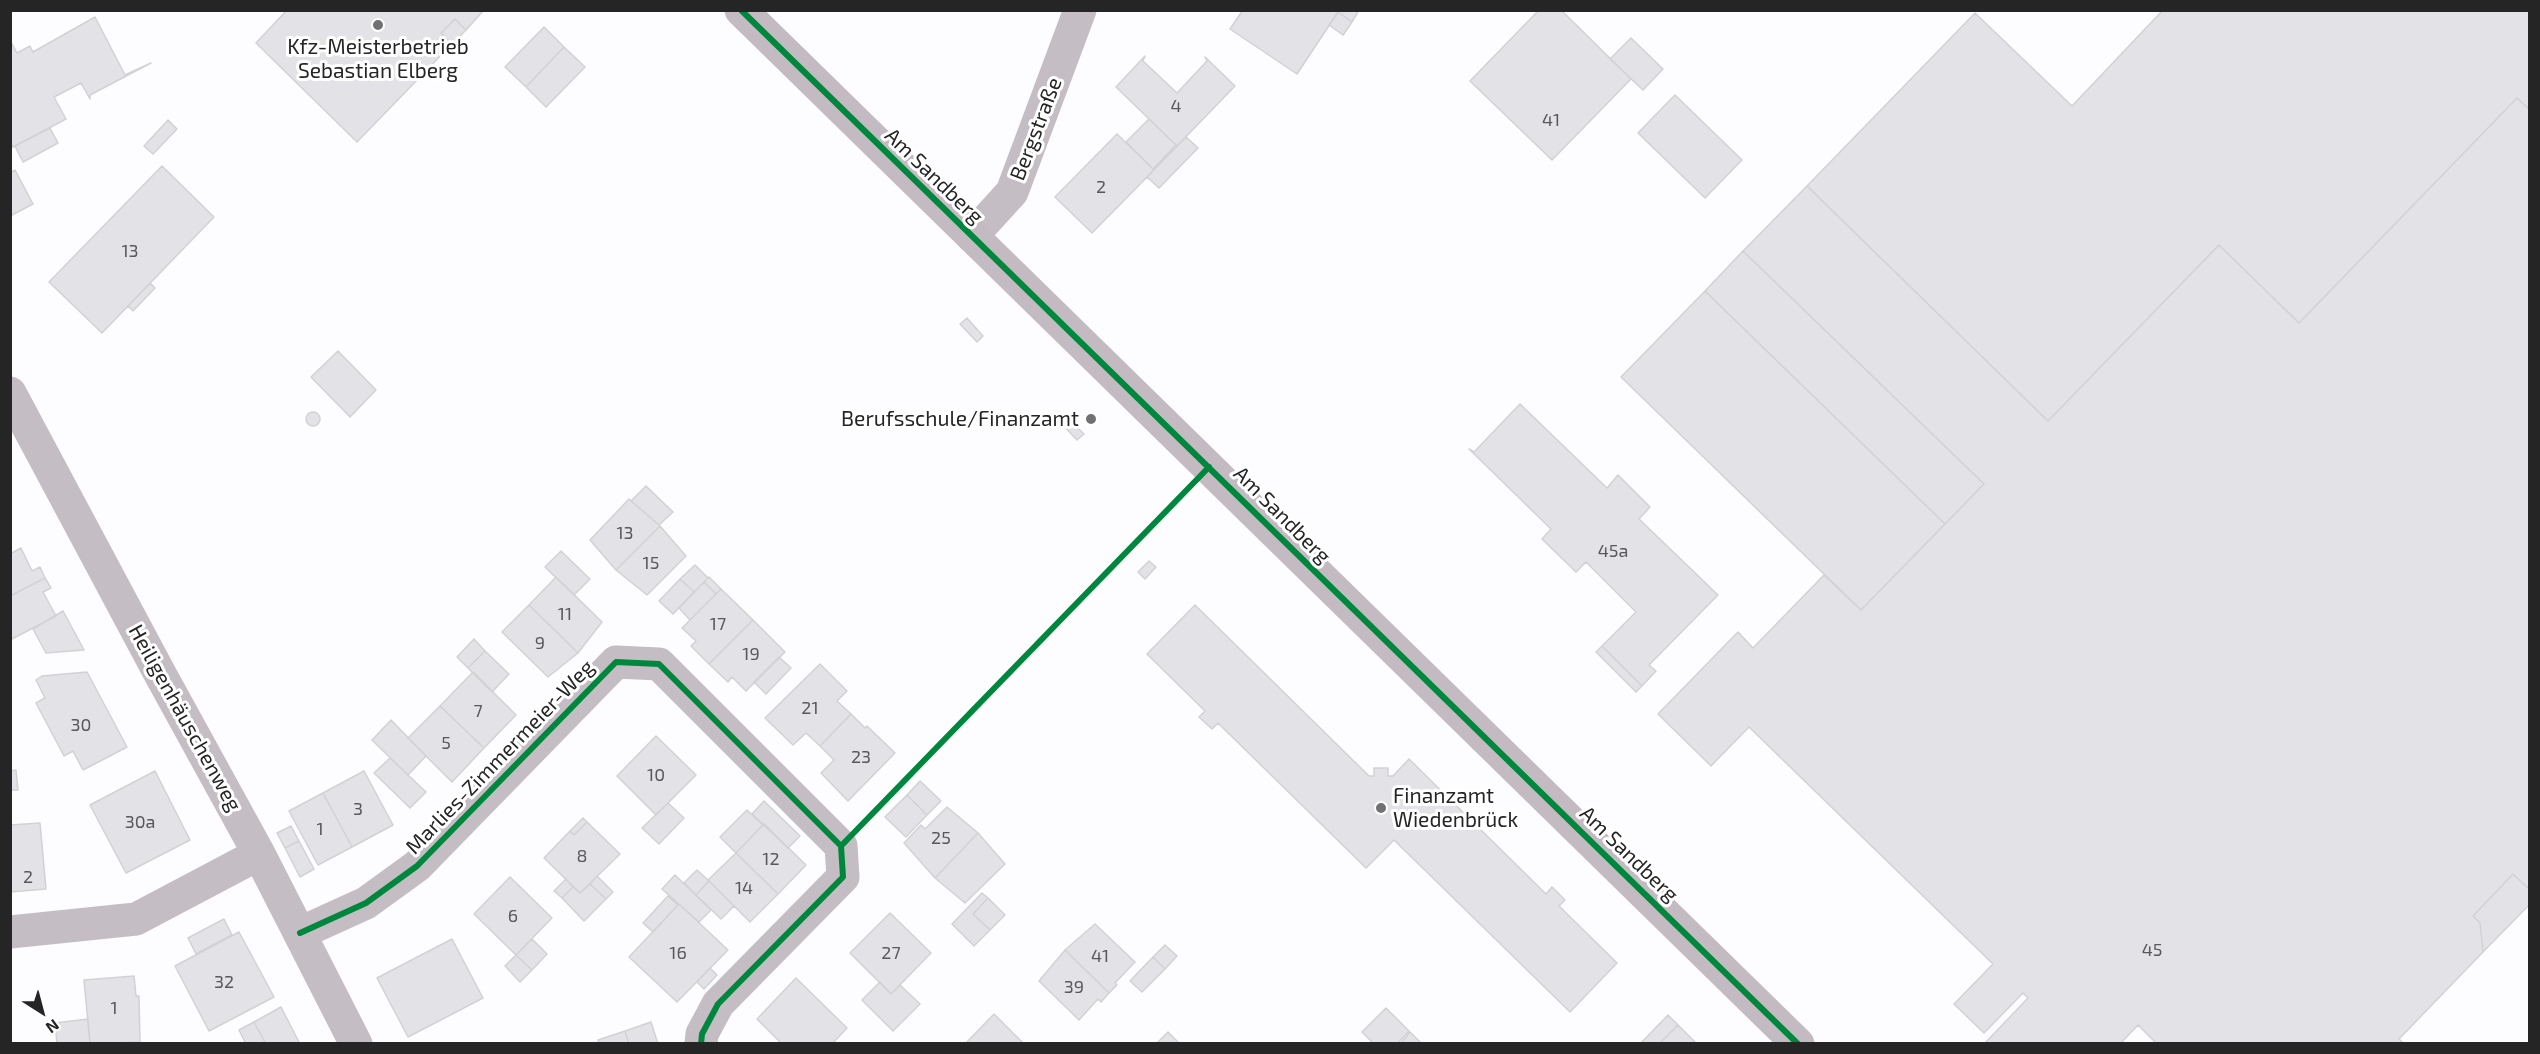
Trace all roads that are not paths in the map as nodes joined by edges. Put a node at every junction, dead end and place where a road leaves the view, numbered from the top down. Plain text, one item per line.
1 (741, 10) edge
2 (1080, 10) edge
3 (972, 236) junction
4 (10, 393) edge
5 (260, 854) junction
6 (10, 932) edge
7 (300, 933) junction
8 (356, 1044) edge
9 (701, 1044) edge
10 (1798, 1044) edge

1 - 3 main road, Am Sandberg
2 - 3 street, Bergstraße
3 - 10 main road, Am Sandberg
4 - 5 street, Heiligenhäuschenweg
5 - 6 street
5 - 7 street, Heiligenhäuschenweg
7 - 8 street, Heiligenhäuschenweg
7 - 9 street, Marlies-Zimmermeier-Weg

